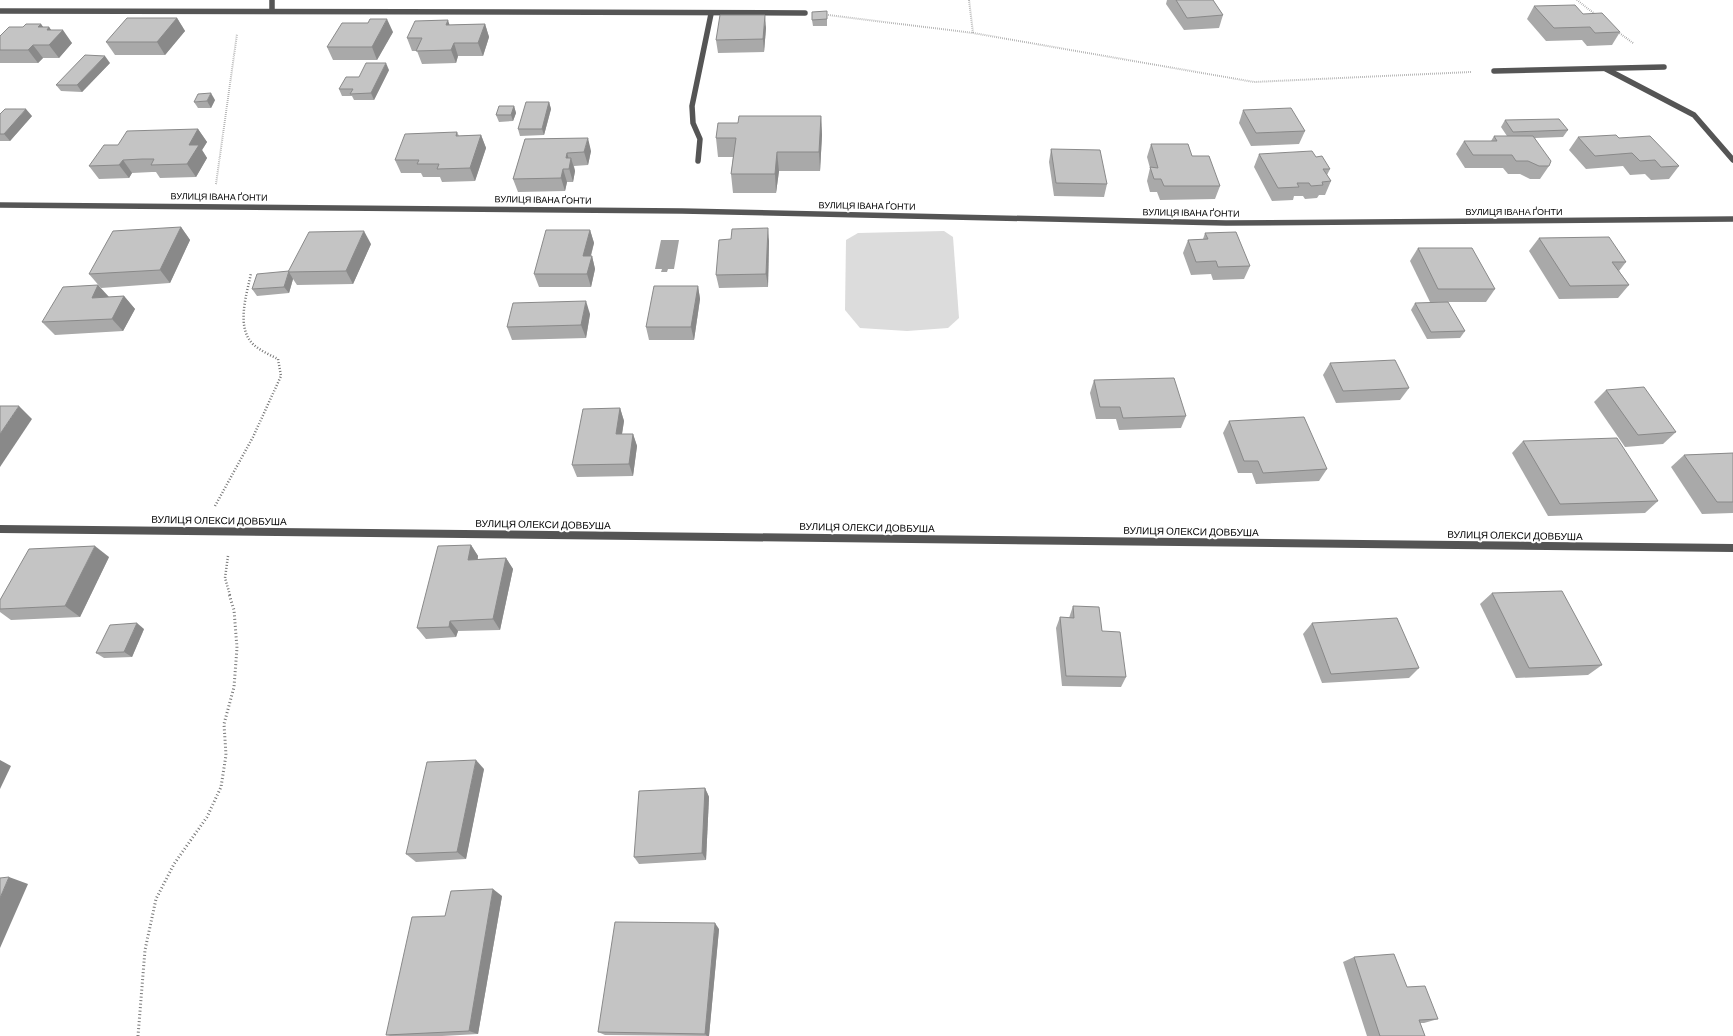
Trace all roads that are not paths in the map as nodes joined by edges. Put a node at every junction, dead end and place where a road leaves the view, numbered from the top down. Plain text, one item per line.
1 (272, 0) edge
2 (272, 10) junction
3 (0, 11) edge
4 (805, 12) road end
5 (711, 14) junction
6 (1664, 66) road end
7 (1604, 68) junction
8 (1494, 71) road end
9 (1733, 160) edge
10 (698, 161) dead end
11 (0, 205) edge
12 (1733, 219) edge
13 (0, 529) edge
14 (1733, 548) edge

1 - 2 street
2 - 3 street
2 - 5 street
4 - 5 street
5 - 10 street
6 - 7 street
7 - 8 street
7 - 9 street
11 - 12 street, ВУЛИЦЯ ІВАНА ҐОНТИ
13 - 14 street, ВУЛИЦЯ ОЛЕКСИ ДОВБУША

